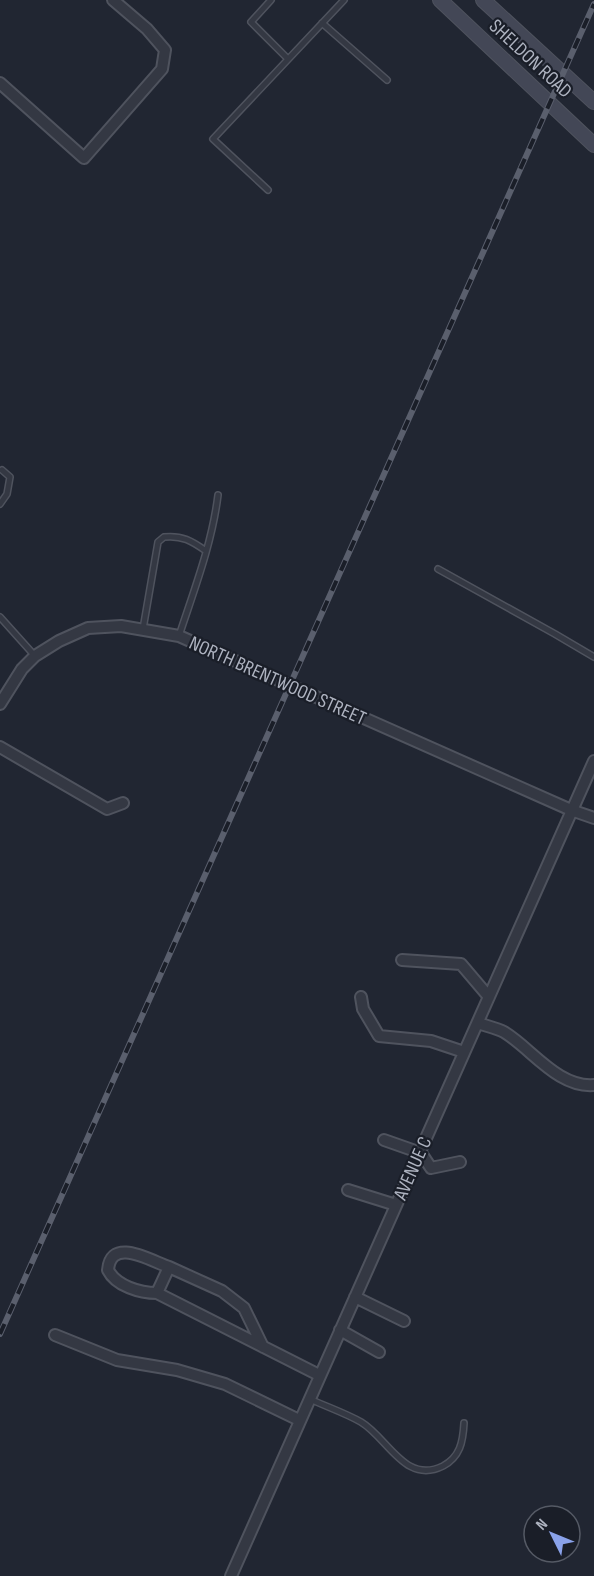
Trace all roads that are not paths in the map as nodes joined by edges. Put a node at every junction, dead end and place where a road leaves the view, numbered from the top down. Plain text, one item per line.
1 (113, 0) edge
2 (271, 0) edge
3 (344, 0) edge
4 (440, 0) edge
5 (462, 0) edge
6 (483, 0) edge
7 (452, 11) junction
8 (322, 23) junction
9 (288, 59) junction
10 (387, 80) dead end
11 (0, 83) edge
12 (594, 102) edge
13 (594, 145) edge
14 (268, 190) dead end
15 (2, 470) dead end
16 (218, 495) dead end
17 (0, 504) edge
18 (206, 551) junction
19 (438, 569) dead end
20 (0, 617) edge
21 (143, 629) junction
22 (179, 636) junction
23 (34, 656) junction
24 (594, 657) edge
25 (0, 704) edge
26 (0, 747) edge
27 (594, 761) edge
28 (123, 803) dead end
29 (571, 810) junction
30 (594, 818) edge
31 (402, 960) dead end
32 (361, 997) dead end
33 (489, 997) junction
34 (478, 1023) junction
35 (464, 1053) junction
36 (594, 1085) edge
37 (384, 1140) dead end
38 (419, 1152) junction
39 (460, 1162) dead end
40 (348, 1190) dead end
41 (396, 1205) junction
42 (169, 1267) junction
43 (157, 1293) junction
44 (355, 1297) junction
45 (404, 1321) dead end
46 (340, 1330) junction
47 (55, 1335) dead end
48 (263, 1347) junction
49 (379, 1352) dead end
50 (319, 1375) junction
51 (309, 1398) junction
52 (299, 1420) junction
53 (464, 1423) dead end
54 (231, 1576) edge

1 - 11 street
2 - 9 lane
3 - 8 lane
4 - 7 main road, SHELDON ROAD
5 - 7 main road
6 - 12 main road, SHELDON ROAD
7 - 13 main road, SHELDON ROAD
8 - 9 lane
8 - 10 lane
9 - 14 lane
15 - 17 lane
16 - 18 lane
18 - 21 lane
18 - 22 lane
19 - 24 lane
20 - 23 lane
21 - 22 street, NORTH BRENTWOOD STREET
21 - 23 street, NORTH BRENTWOOD STREET
22 - 29 street, NORTH BRENTWOOD STREET
23 - 25 street, NORTH BRENTWOOD STREET
26 - 28 street
27 - 29 street, AVENUE C
29 - 30 street, NORTH BRENTWOOD STREET
29 - 33 street, AVENUE C
31 - 33 street
32 - 35 street
33 - 34 street, AVENUE C
34 - 35 street, AVENUE C
34 - 36 street
35 - 38 street, AVENUE C
37 - 38 street
38 - 39 street
38 - 41 street, AVENUE C
40 - 41 street
41 - 44 street, AVENUE C
42 - 43 street
42 - 43 street
42 - 48 street
43 - 48 street
44 - 45 street
44 - 46 street, AVENUE C
46 - 49 street
46 - 50 street, AVENUE C
47 - 52 street
48 - 50 street
50 - 51 street, AVENUE C
51 - 52 street, AVENUE C
51 - 53 lane
52 - 54 street, AVENUE C

